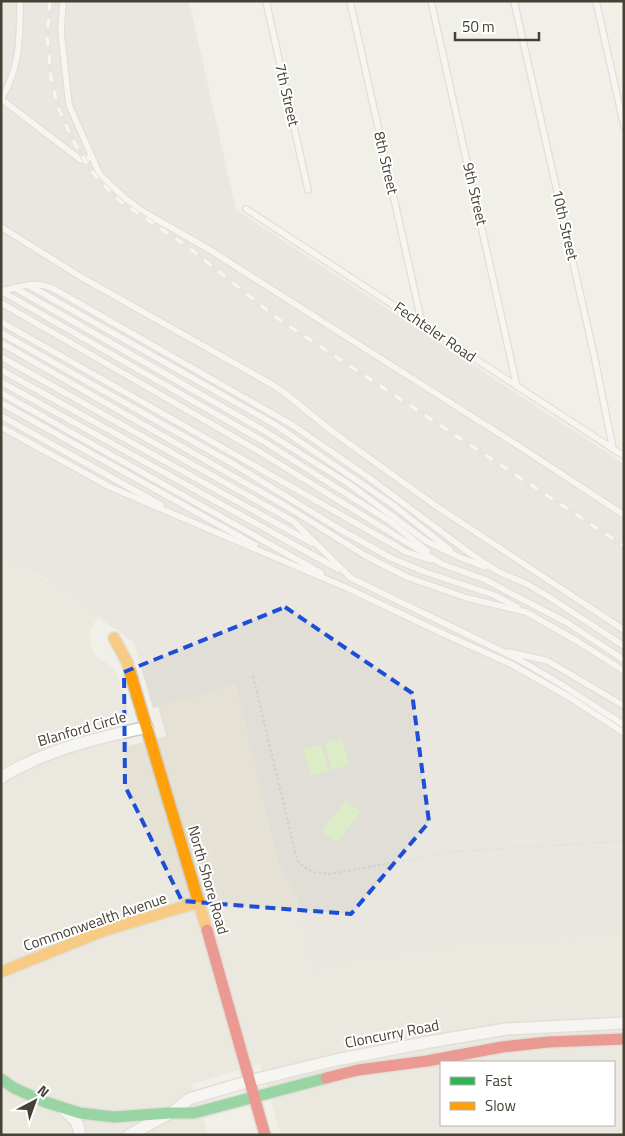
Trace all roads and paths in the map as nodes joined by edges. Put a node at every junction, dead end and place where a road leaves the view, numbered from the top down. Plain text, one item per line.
1 (20, 1) edge
2 (63, 1) edge
3 (266, 1) edge
4 (350, 1) edge
5 (432, 1) edge
6 (514, 1) edge
7 (596, 1) edge
8 (1, 99) edge
9 (624, 126) edge
10 (92, 157) junction
11 (308, 190) dead end
12 (246, 209) dead end
13 (1, 227) edge
14 (26, 284) junction
15 (15, 288) junction
16 (1, 291) edge
17 (1, 304) edge
18 (1, 322) edge
19 (422, 324) junction
20 (1, 333) edge
21 (1, 343) edge
22 (1, 357) edge
23 (1, 370) edge
24 (1, 382) edge
25 (517, 387) junction
26 (1, 393) edge
27 (1, 403) edge
28 (1, 416) edge
29 (1, 427) edge
30 (613, 449) junction
31 (624, 456) edge
32 (624, 515) edge
33 (184, 519) junction
34 (319, 547) junction
35 (460, 557) junction
36 (280, 559) junction
37 (442, 564) junction
38 (497, 571) junction
39 (344, 572) junction
40 (347, 588) junction
41 (526, 612) junction
42 (624, 630) edge
43 (114, 638) dead end
44 (624, 646) edge
45 (502, 651) junction
46 (624, 660) edge
47 (624, 671) edge
48 (253, 676) dead end
49 (624, 706) edge
50 (624, 725) edge
51 (147, 727) junction
52 (624, 733) edge
53 (1, 778) edge
54 (624, 840) edge
55 (199, 902) junction
56 (1, 972) edge
57 (624, 1023) edge
58 (624, 1039) edge
59 (1, 1079) edge
60 (250, 1081) junction
61 (254, 1096) junction
62 (62, 1108) junction
63 (174, 1111) junction
64 (79, 1135) edge
65 (129, 1135) edge
66 (265, 1135) edge

1 - 8 lane
2 - 10 lane
3 - 11 lane, 7th Street
4 - 19 lane, 8th Street
5 - 25 lane, 9th Street
6 - 30 lane, 10th Street
7 - 9 lane
8 - 10 lane
10 - 32 lane
12 - 19 lane, Fechteler Road
13 - 42 lane
14 - 15 lane
14 - 35 lane
14 - 38 lane
15 - 16 lane
15 - 35 lane
16 - 37 lane
17 - 37 lane
18 - 37 lane
19 - 25 lane, Fechteler Road
20 - 41 lane
21 - 41 lane
22 - 34 lane
23 - 34 lane
24 - 39 lane
25 - 30 lane, Fechteler Road
26 - 40 lane
27 - 36 lane
28 - 33 lane
29 - 33 lane
30 - 31 lane, Fechteler Road
33 - 36 lane
34 - 39 lane
35 - 38 lane
36 - 40 lane
37 - 46 lane
38 - 44 lane
39 - 45 lane
40 - 52 lane
41 - 47 lane
43 - 51 street, North Shore Road
45 - 49 lane
45 - 50 lane
48 - 54 path
51 - 53 street, Blanford Circle
51 - 55 street, North Shore Road
55 - 56 street, Commonwealth Avenue
55 - 60 street, North Shore Road
57 - 60 street, Cloncurry Road
58 - 61 street, Cloncurry Road
59 - 62 street
60 - 61 street, North Shore Road
60 - 63 street, Cloncurry Road
61 - 63 street, Cloncurry Road
61 - 66 street, North Shore Road
62 - 63 street
62 - 64 street
63 - 65 street, Cloncurry Road

